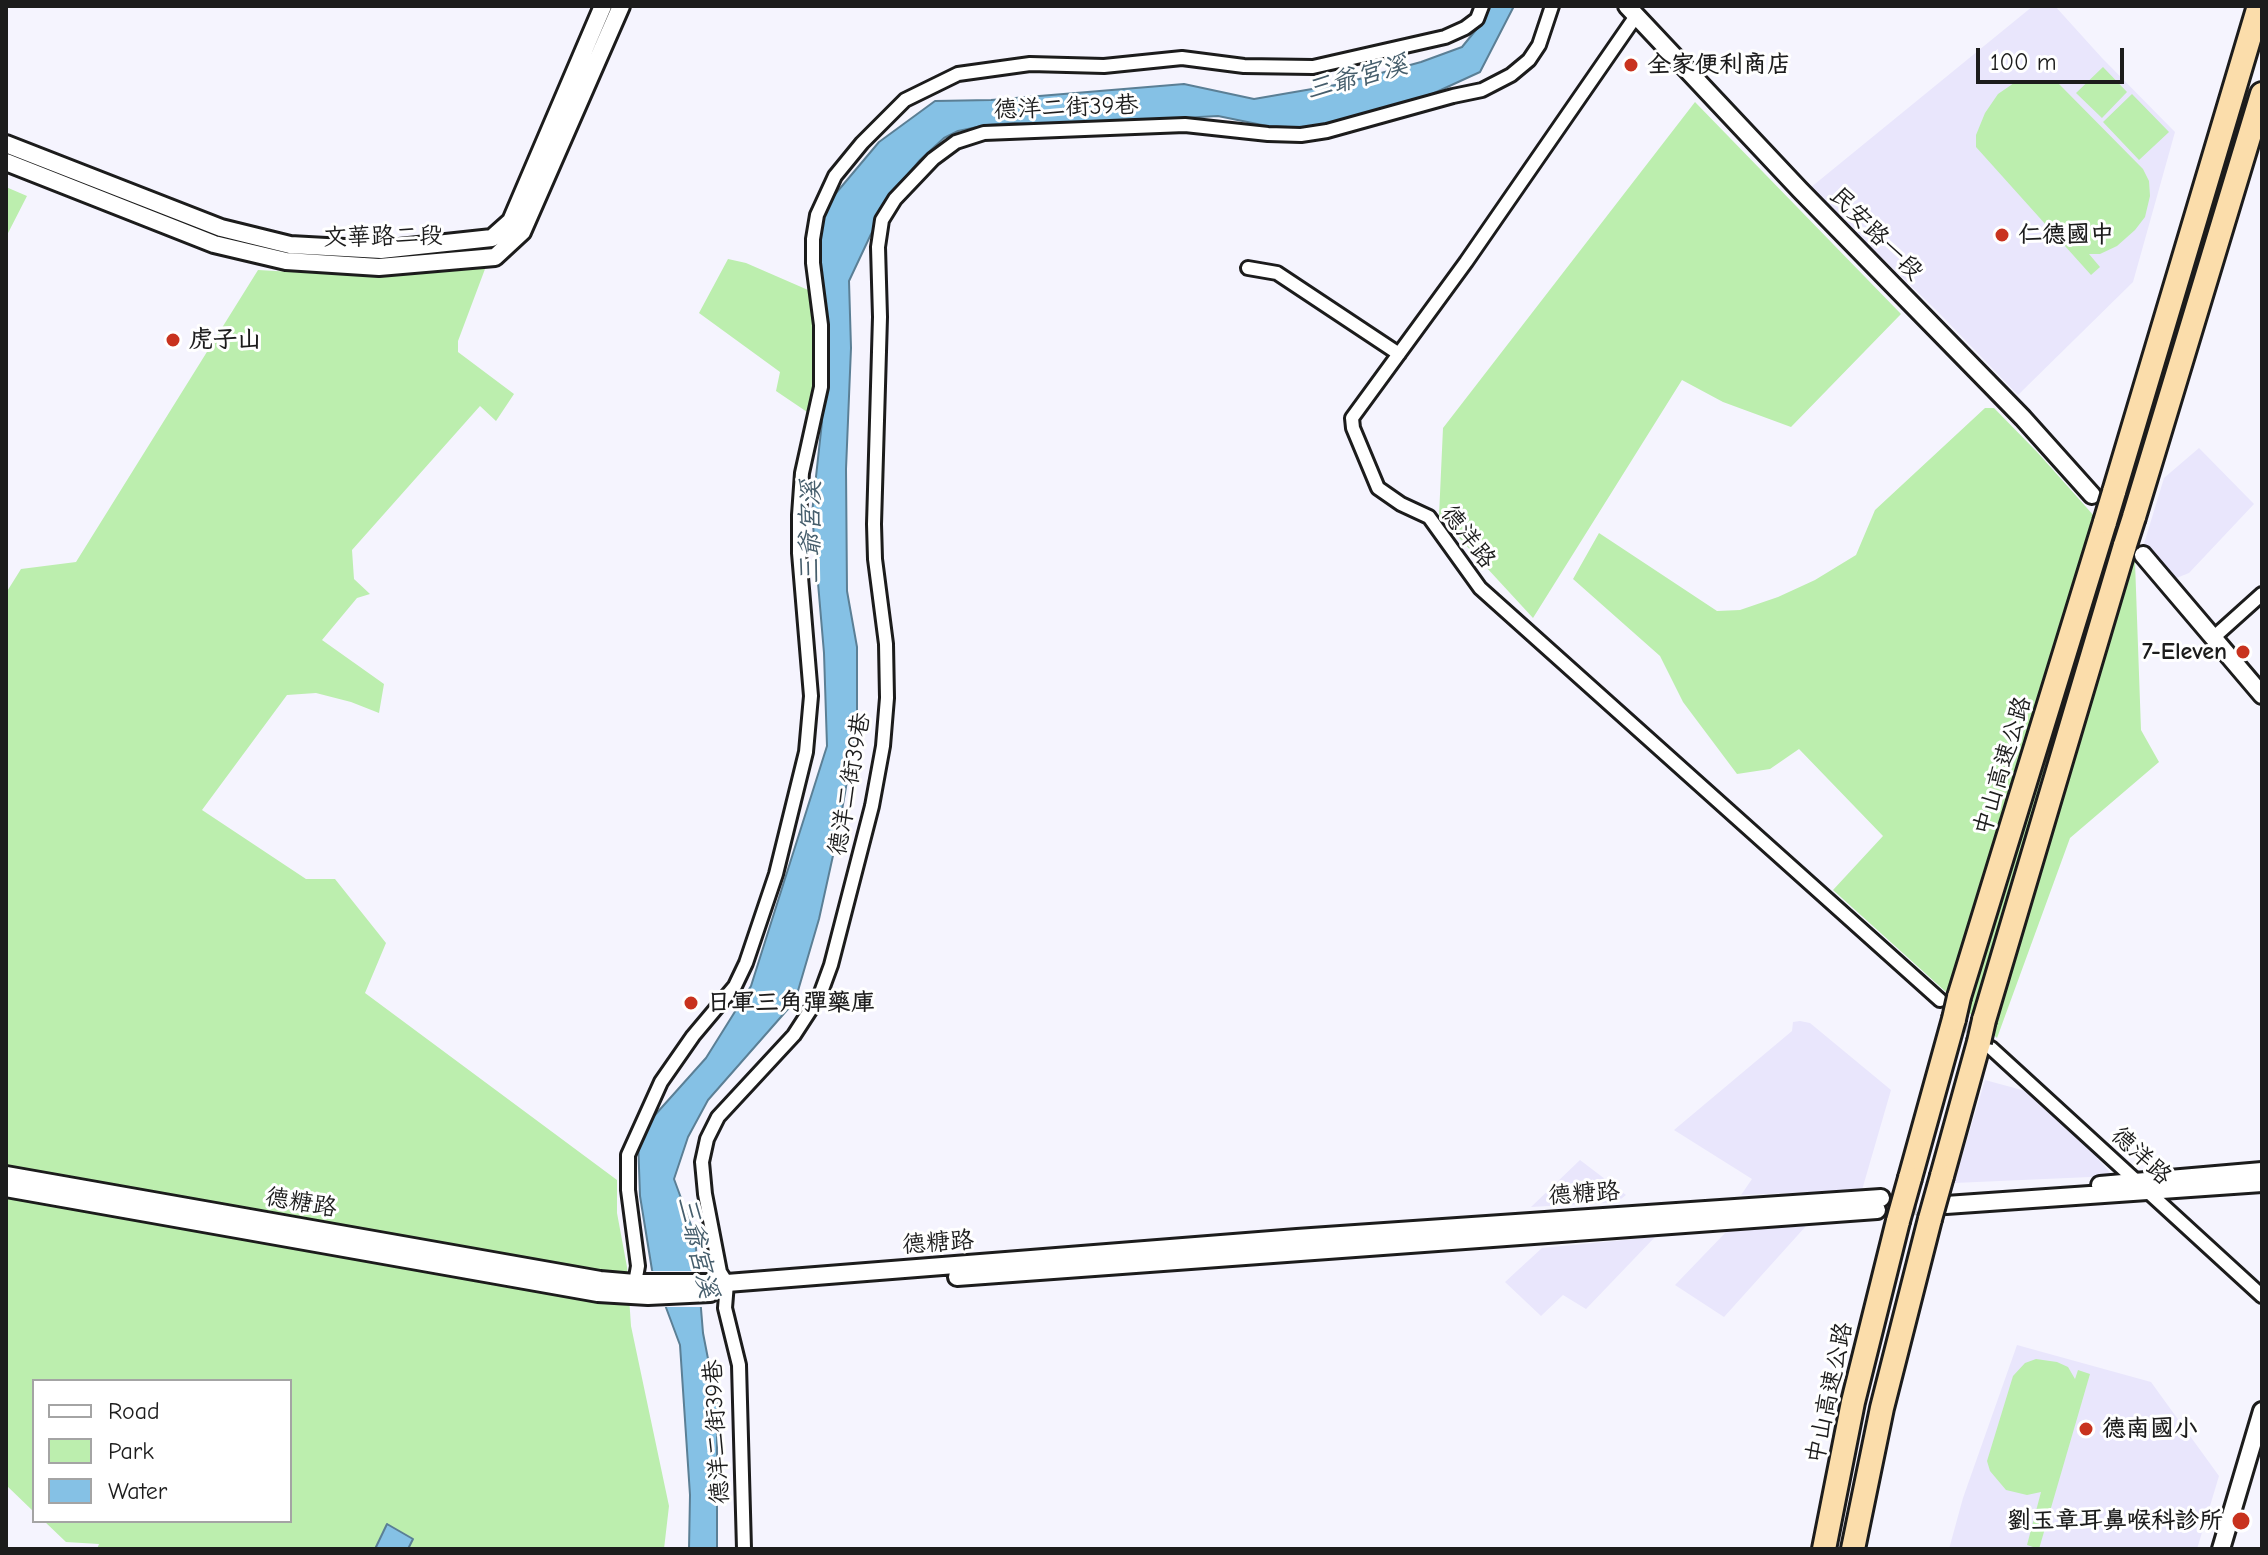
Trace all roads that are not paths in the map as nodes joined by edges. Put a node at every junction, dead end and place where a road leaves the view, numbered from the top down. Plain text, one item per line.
1 (603, 6) edge
2 (621, 6) edge
3 (1482, 6) edge
4 (1552, 6) edge
5 (2259, 6) edge
6 (1632, 11) edge
7 (2262, 94) edge
8 (6, 144) edge
9 (6, 162) edge
10 (1248, 268) dead end
11 (1399, 354) junction
12 (2103, 494) junction
13 (2134, 550) junction
14 (2262, 594) edge
15 (2213, 638) junction
16 (2262, 695) edge
17 (1951, 1005) junction
18 (1985, 1037) junction
19 (2262, 1171) edge
20 (6, 1175) edge
21 (2262, 1183) edge
22 (6, 1188) edge
23 (2143, 1188) junction
24 (1942, 1199) junction
25 (1879, 1204) tunnel mouth
26 (723, 1288) junction
27 (641, 1289) junction
28 (2262, 1296) edge
29 (2262, 1411) edge
30 (2225, 1548) edge
31 (744, 1549) edge
32 (1824, 1549) edge
33 (1853, 1549) edge

1 - 8 street, 文華路二段
2 - 9 street, 文華路二段
3 - 27 street
4 - 26 street, 德洋二街39巷
5 - 12 highway, 中山高速公路
6 - 11 street, 德洋路
6 - 12 street, 民安路一段
7 - 13 highway, bridge
10 - 11 street
11 - 17 street, 德洋路
12 - 17 highway, 中山高速公路, bridge
13 - 15 street
13 - 18 highway
14 - 15 street
15 - 16 street
17 - 32 highway, 中山高速公路, bridge
18 - 23 street, 德洋路
18 - 24 highway
19 - 23 street
20 - 27 street, 德糖路
21 - 23 street
22 - 27 street, 德糖路
23 - 24 street
23 - 28 street, 德洋路
24 - 33 highway
25 - 26 street, 德糖路
26 - 27 street, 德糖路
26 - 31 street, 德洋二街39巷
29 - 30 street

